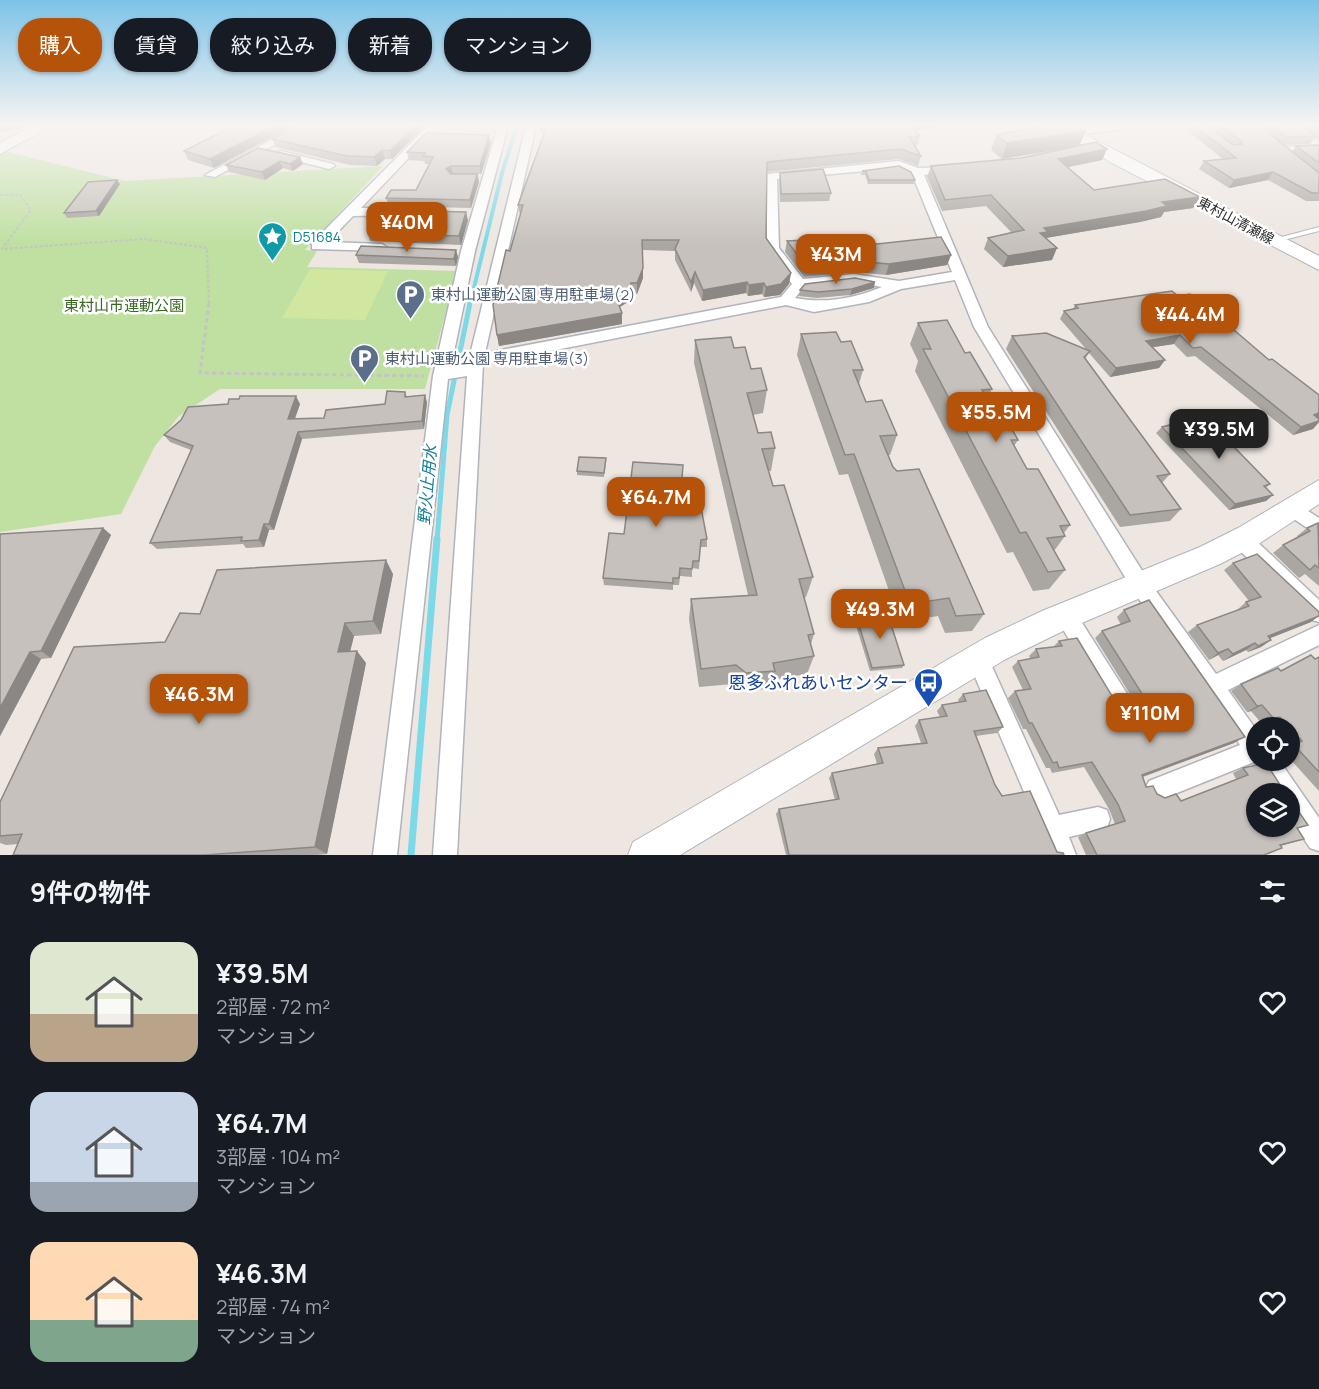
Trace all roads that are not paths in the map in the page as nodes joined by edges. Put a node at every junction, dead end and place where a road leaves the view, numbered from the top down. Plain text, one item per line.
1 (228, 166) edge
2 (395, 166) edge
3 (487, 166) edge
4 (521, 166) edge
5 (879, 166) edge
6 (903, 166) edge
7 (1130, 166) edge
8 (961, 168) edge
9 (917, 172) junction
10 (211, 175) dead end
11 (350, 212) junction
12 (408, 213) edge
13 (1319, 229) edge
14 (1275, 241) junction
15 (398, 248) edge
16 (1319, 264) edge
17 (958, 275) junction
18 (799, 284) junction
19 (899, 285) junction
20 (786, 301) junction
21 (472, 365) junction
22 (445, 374) junction
23 (1319, 490) edge
24 (1294, 510) junction
25 (1319, 528) edge
26 (1244, 541) junction
27 (1141, 585) junction
28 (1319, 613) edge
29 (1065, 614) junction
30 (1319, 635) edge
31 (978, 658) junction
32 (1213, 686) junction
33 (1122, 708) edge
34 (1246, 734) edge
35 (1246, 754) edge
36 (1157, 789) edge
37 (1300, 811) edge
38 (1098, 819) dead end
39 (1052, 828) junction
40 (1319, 839) edge
41 (658, 852) edge
42 (385, 855) edge
43 (445, 855) edge
44 (1064, 855) edge

1 - 10 street
2 - 11 street
3 - 22 street
4 - 21 street
5 - 18 street
6 - 9 street
7 - 14 street, 東村山清瀬線
8 - 9 street
9 - 17 street
11 - 12 street
11 - 15 street
13 - 14 lane
14 - 16 street, 東村山清瀬線
17 - 19 street
17 - 27 street
18 - 19 street
18 - 20 street
19 - 20 street
20 - 21 street
21 - 22 street
21 - 43 street
22 - 42 street
23 - 24 street
24 - 25 street
24 - 26 street
26 - 27 street
26 - 28 street
27 - 29 street
27 - 32 street
29 - 31 street
29 - 33 street
30 - 32 street
31 - 39 street
31 - 41 street
32 - 34 street
35 - 36 street
37 - 40 street
38 - 39 street
39 - 44 street

